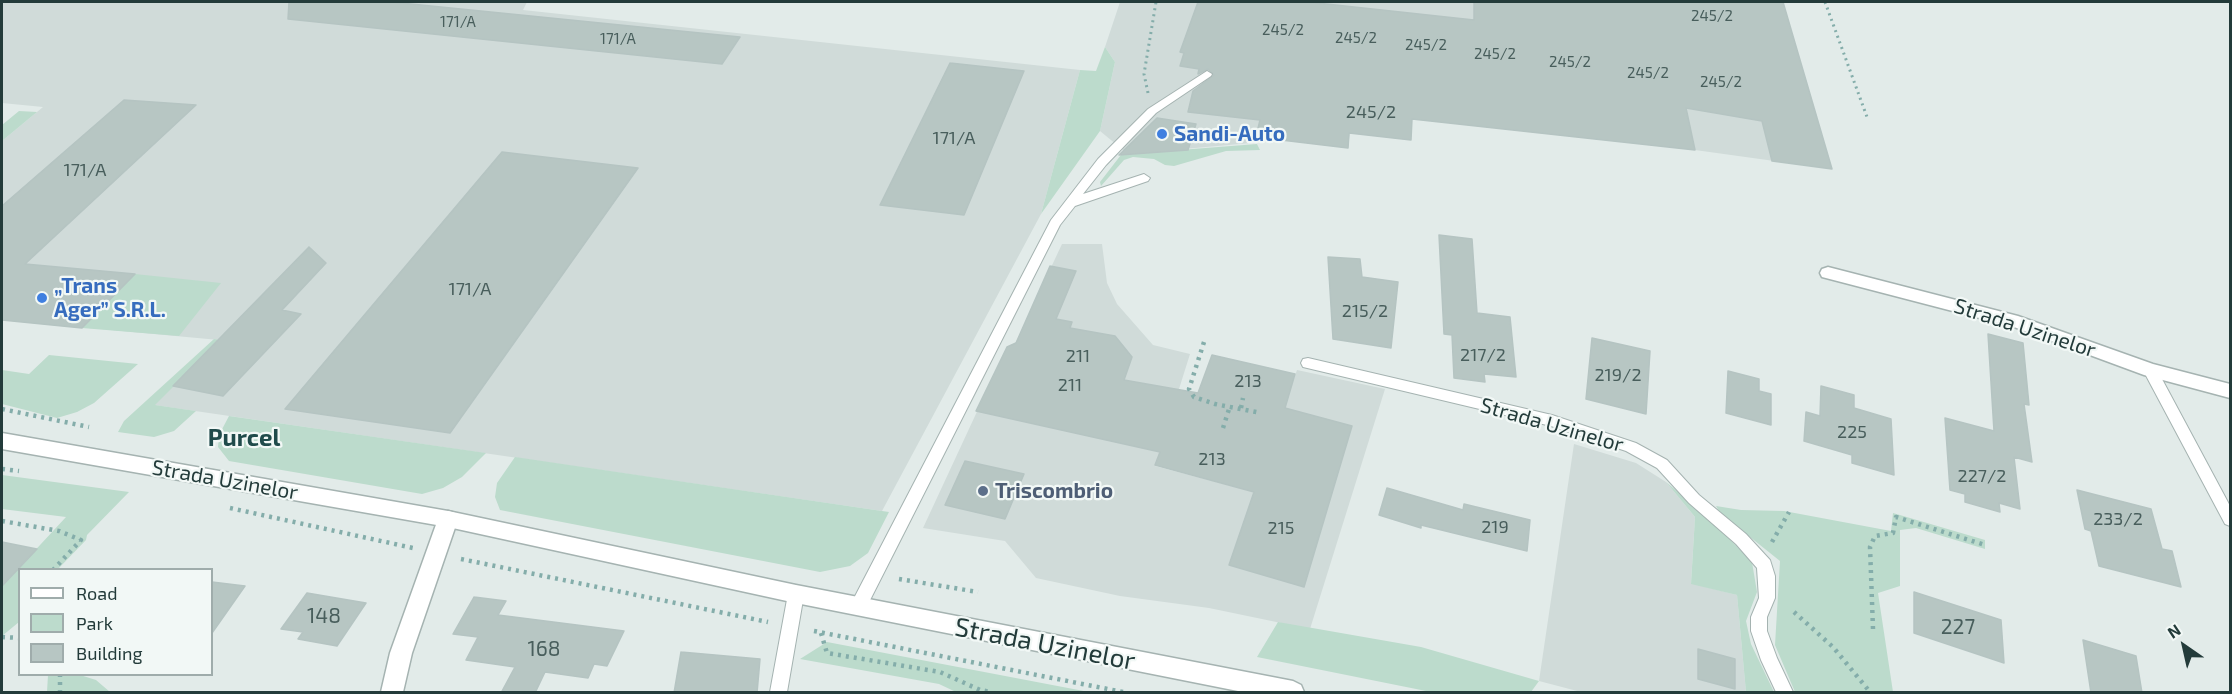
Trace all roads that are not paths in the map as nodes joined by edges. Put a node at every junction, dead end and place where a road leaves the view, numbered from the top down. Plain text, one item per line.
1 (1207, 74) dead end
2 (1144, 178) dead end
3 (1070, 203) junction
4 (1828, 273) dead end
5 (1308, 363) dead end
6 (2150, 370) junction
7 (2230, 391) edge
8 (2, 441) edge
9 (448, 519) junction
10 (2230, 520) edge
11 (796, 594) junction
12 (858, 607) junction
13 (392, 693) edge
14 (778, 693) edge
15 (1293, 693) edge
16 (1785, 693) edge

1 - 3 lane
2 - 3 lane
3 - 12 lane
4 - 6 street, Strada Uzinelor
5 - 16 lane, Strada Uzinelor
6 - 7 street, Strada Uzinelor
6 - 10 lane
8 - 9 street, Strada Uzinelor
9 - 11 street, Strada Uzinelor
9 - 13 street
11 - 12 street, Strada Uzinelor
11 - 14 lane
12 - 15 street, Strada Uzinelor

